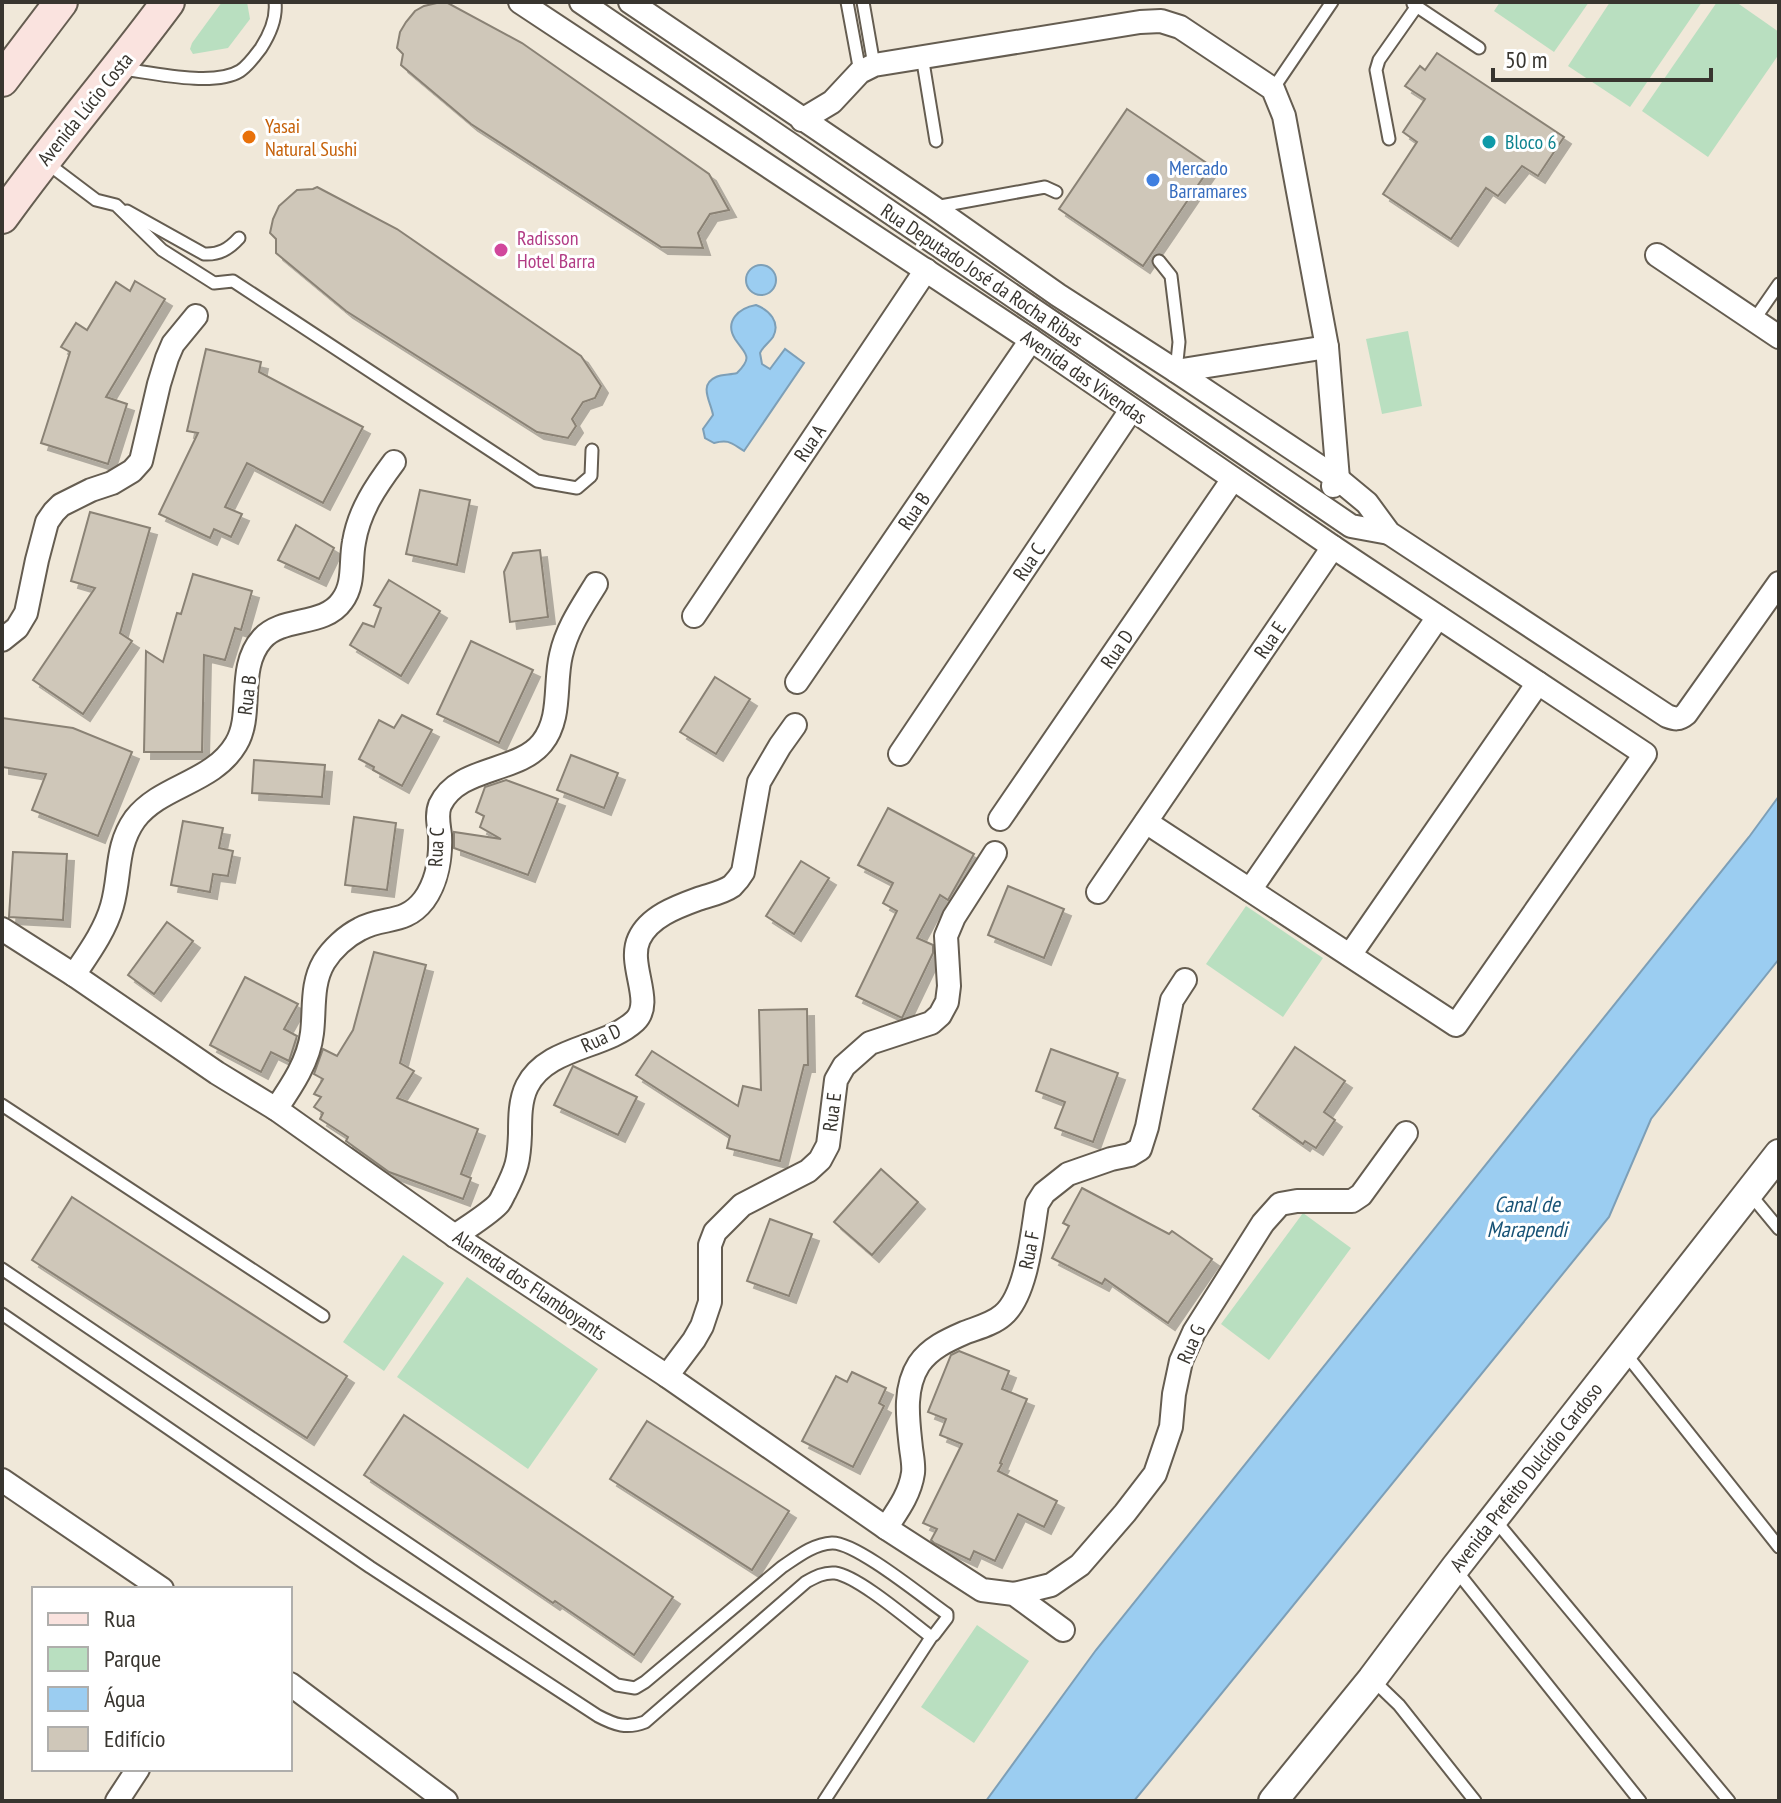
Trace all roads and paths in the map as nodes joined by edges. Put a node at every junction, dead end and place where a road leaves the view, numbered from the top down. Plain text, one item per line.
1 (61, 2) edge
2 (168, 2) edge
3 (275, 2) edge
4 (520, 2) edge
5 (581, 2) edge
6 (630, 2) edge
7 (847, 2) edge
8 (863, 2) edge
9 (1332, 2) edge
10 (1414, 4) edge
11 (1479, 48) dead end
12 (922, 56) junction
13 (119, 69) junction
14 (867, 69) junction
15 (2, 80) edge
16 (1273, 89) junction
17 (802, 120) junction
18 (1389, 139) dead end
19 (936, 141) dead end
20 (852, 152) junction
21 (43, 160) junction
22 (837, 176) junction
23 (1056, 192) dead end
24 (116, 205) junction
25 (933, 207) junction
26 (2, 217) edge
27 (239, 238) dead end
28 (1657, 255) dead end
29 (1159, 261) dead end
30 (926, 270) junction
31 (1779, 284) edge
32 (196, 316) dead end
33 (1754, 320) junction
34 (1779, 337) edge
35 (1031, 340) junction
36 (1327, 347) junction
37 (1176, 371) junction
38 (1131, 410) junction
39 (592, 450) dead end
40 (394, 462) dead end
41 (1233, 479) junction
42 (1338, 479) junction
43 (1317, 503) junction
44 (1389, 533) junction
45 (1333, 547) junction
46 (1779, 583) edge
47 (596, 584) dead end
48 (694, 616) dead end
49 (1438, 617) junction
50 (2, 640) edge
51 (797, 682) dead end
52 (1538, 683) junction
53 (795, 725) dead end
54 (900, 754) dead end
55 (1000, 819) dead end
56 (1146, 822) junction
57 (995, 853) dead end
58 (1250, 890) junction
59 (1098, 892) dead end
60 (2, 929) edge
61 (1350, 955) junction
62 (74, 975) junction
63 (1185, 980) dead end
64 (2, 1105) edge
65 (276, 1109) junction
66 (1406, 1133) dead end
67 (1779, 1154) edge
68 (1749, 1193) junction
69 (1779, 1229) edge
70 (455, 1236) junction
71 (2, 1269) edge
72 (2, 1314) edge
73 (323, 1316) dead end
74 (1624, 1352) junction
75 (667, 1376) junction
76 (2, 1480) edge
77 (1495, 1519) junction
78 (886, 1528) junction
79 (1779, 1547) edge
80 (1455, 1568) junction
81 (159, 1587) edge
82 (1014, 1594) junction
83 (1063, 1630) dead end
84 (932, 1636) junction
85 (1372, 1679) junction
86 (292, 1686) edge
87 (137, 1771) edge
88 (117, 1801) edge
89 (446, 1801) edge
90 (824, 1801) edge
91 (1273, 1801) edge
92 (1475, 1801) edge
93 (1640, 1801) edge
94 (1729, 1801) edge

1 - 15 main road
2 - 13 main road, Avenida Lúcio Costa
3 - 13 lane
4 - 30 street, Avenida das Vivendas
5 - 22 street, Rua Deputado José da Rocha Ribas
6 - 17 street, Rua Deputado José da Rocha Ribas
7 - 14 lane
8 - 14 lane
9 - 16 lane
10 - 11 lane
10 - 18 lane
12 - 14 street
12 - 16 street
12 - 19 lane
13 - 21 main road, Avenida Lúcio Costa
14 - 17 street
16 - 36 street
17 - 20 street, Rua Deputado José da Rocha Ribas
20 - 22 street
20 - 25 street, Rua Deputado José da Rocha Ribas
21 - 24 lane
21 - 26 main road, Avenida Lúcio Costa
22 - 43 street, Rua Deputado José da Rocha Ribas
23 - 25 lane
24 - 27 lane
24 - 39 lane
25 - 37 street, Rua Deputado José da Rocha Ribas
28 - 33 street
29 - 37 lane
30 - 35 street, Avenida das Vivendas
30 - 48 street, Rua A
31 - 33 lane
32 - 50 street
33 - 34 street
35 - 38 street, Avenida das Vivendas
35 - 51 street, Rua B
36 - 37 street
36 - 42 street
37 - 42 street, Rua Deputado José da Rocha Ribas
38 - 41 street, Avenida das Vivendas
38 - 54 street, Rua C
40 - 62 street, Rua B
41 - 45 street, Avenida das Vivendas
41 - 55 street, Rua D
42 - 43 street
42 - 44 street, Rua Deputado José da Rocha Ribas
43 - 44 street, Rua Deputado José da Rocha Ribas
44 - 46 street, Rua Deputado José da Rocha Ribas
45 - 49 street, Avenida das Vivendas
45 - 56 street, Rua E
47 - 65 street, Rua C
49 - 52 street, Avenida das Vivendas
49 - 58 street
52 - 61 street
52 - 61 street, Avenida das Vivendas
53 - 70 street, Rua D
56 - 58 street
56 - 59 street, Rua E
57 - 75 street, Rua E
58 - 61 street
60 - 62 street, Alameda dos Flamboyants
62 - 65 street, Alameda dos Flamboyants
63 - 78 street, Rua F
64 - 73 lane
65 - 70 street, Alameda dos Flamboyants
66 - 82 street, Rua G
67 - 68 street, Avenida Prefeito Dulcídio Cardoso
68 - 69 lane
68 - 74 street, Avenida Prefeito Dulcídio Cardoso
70 - 75 street, Alameda dos Flamboyants
71 - 84 lane
72 - 84 lane
74 - 77 street, Avenida Prefeito Dulcídio Cardoso
74 - 79 lane
75 - 78 street, Alameda dos Flamboyants
76 - 81 street
77 - 80 street, Avenida Prefeito Dulcídio Cardoso
77 - 94 lane
78 - 82 street, Alameda dos Flamboyants
80 - 85 street, Avenida Prefeito Dulcídio Cardoso
80 - 93 lane
82 - 83 street, Alameda dos Flamboyants
84 - 90 lane
85 - 91 street, Avenida Prefeito Dulcídio Cardoso
85 - 92 lane
86 - 89 street
87 - 88 street

